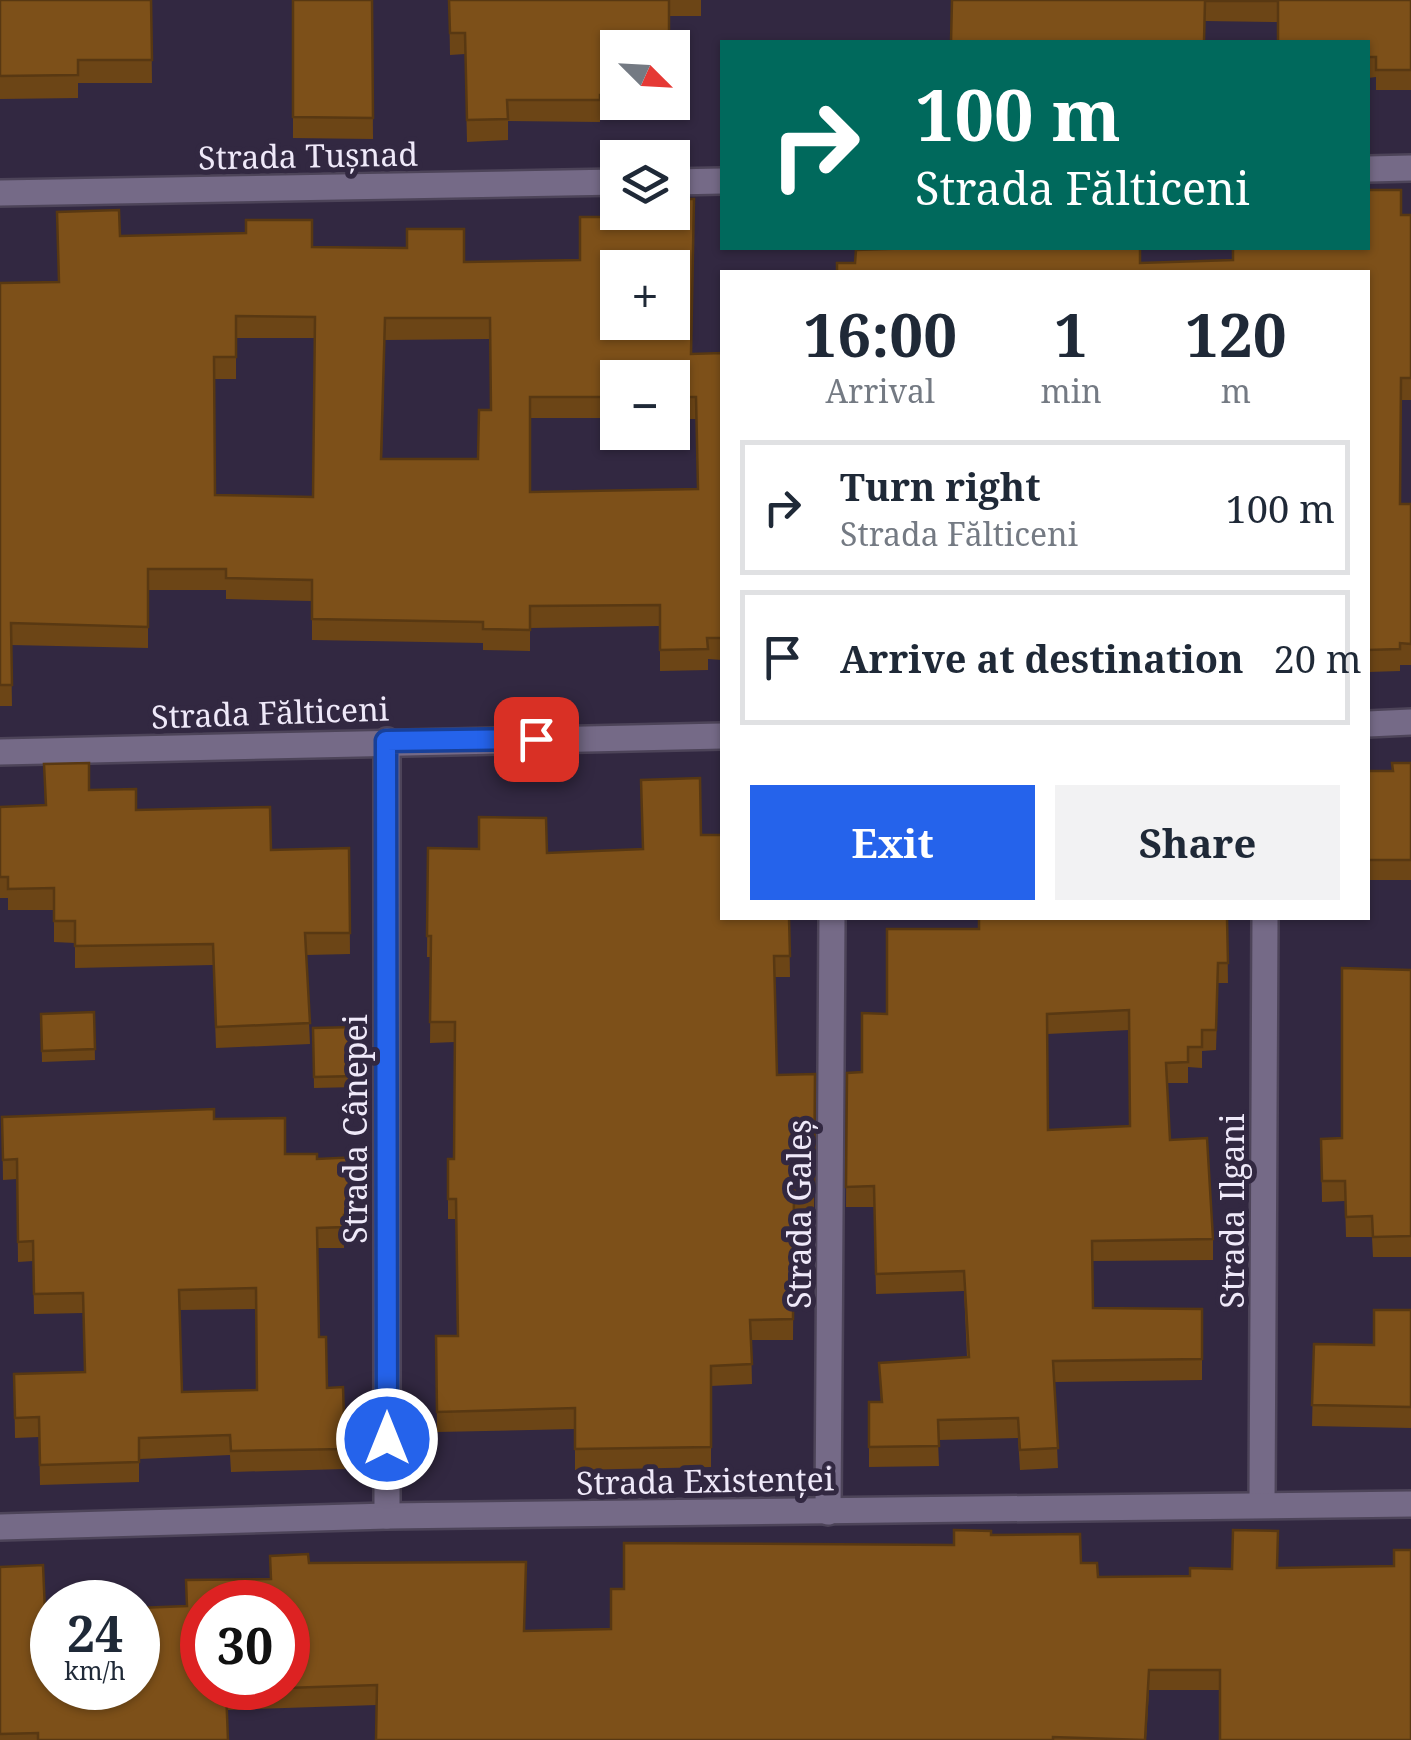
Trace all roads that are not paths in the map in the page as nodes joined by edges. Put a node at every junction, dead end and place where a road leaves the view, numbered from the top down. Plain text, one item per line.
1 (1411, 168) edge
2 (1370, 169) edge
3 (720, 181) edge
4 (600, 182) edge
5 (690, 182) edge
6 (0, 193) edge
7 (1411, 722) edge
8 (1370, 724) edge
9 (720, 736) edge
10 (386, 741) junction
11 (0, 752) edge
12 (832, 920) edge
13 (1265, 920) edge
14 (1262, 1504) junction
15 (1411, 1504) edge
16 (828, 1512) junction
17 (387, 1516) junction
18 (0, 1527) edge

1 - 2 street
3 - 5 street
4 - 6 street, Strada Tușnad
7 - 8 street
9 - 10 street, Strada Fălticeni
10 - 11 street, Strada Fălticeni
10 - 17 street, Strada Cânepei
12 - 16 street, Strada Galeș
13 - 14 street, Strada Ilgani
14 - 15 street, Strada Existenței
14 - 16 street, Strada Existenței
16 - 17 street, Strada Existenței
17 - 18 street, Strada Existenței

